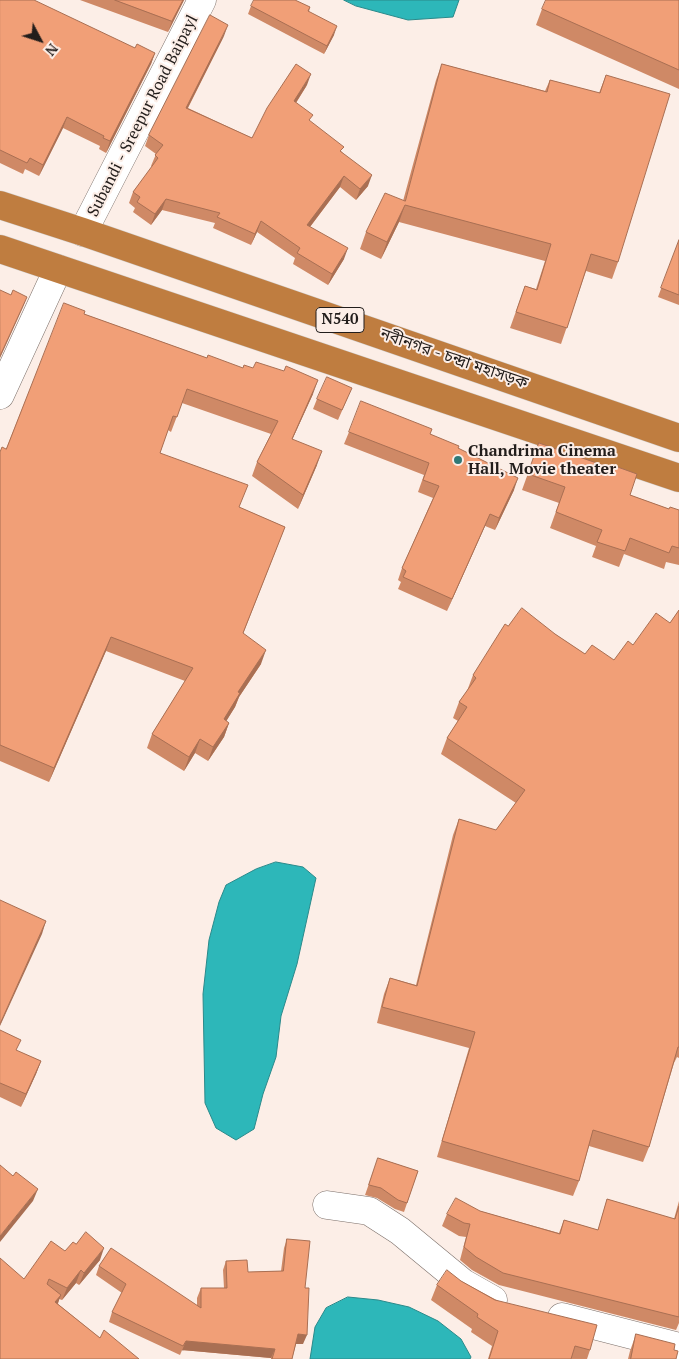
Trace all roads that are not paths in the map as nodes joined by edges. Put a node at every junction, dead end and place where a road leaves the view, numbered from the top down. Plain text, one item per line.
1 (202, 0) edge
2 (0, 205) edge
3 (84, 232) junction
4 (0, 249) edge
5 (58, 269) junction
6 (0, 395) edge
7 (679, 438) edge
8 (679, 478) edge
9 (326, 1205) dead end
10 (679, 1347) edge

1 - 3 street, Subandi - Sreepur Road Baipayl
2 - 3 highway, নবীনগর - চন্দ্রা মহাসড়ক / N540
3 - 7 highway, নবীনগর - চন্দ্রা মহাসড়ক / N540
4 - 5 highway, N540
5 - 6 street
5 - 8 highway, N540
9 - 10 street

